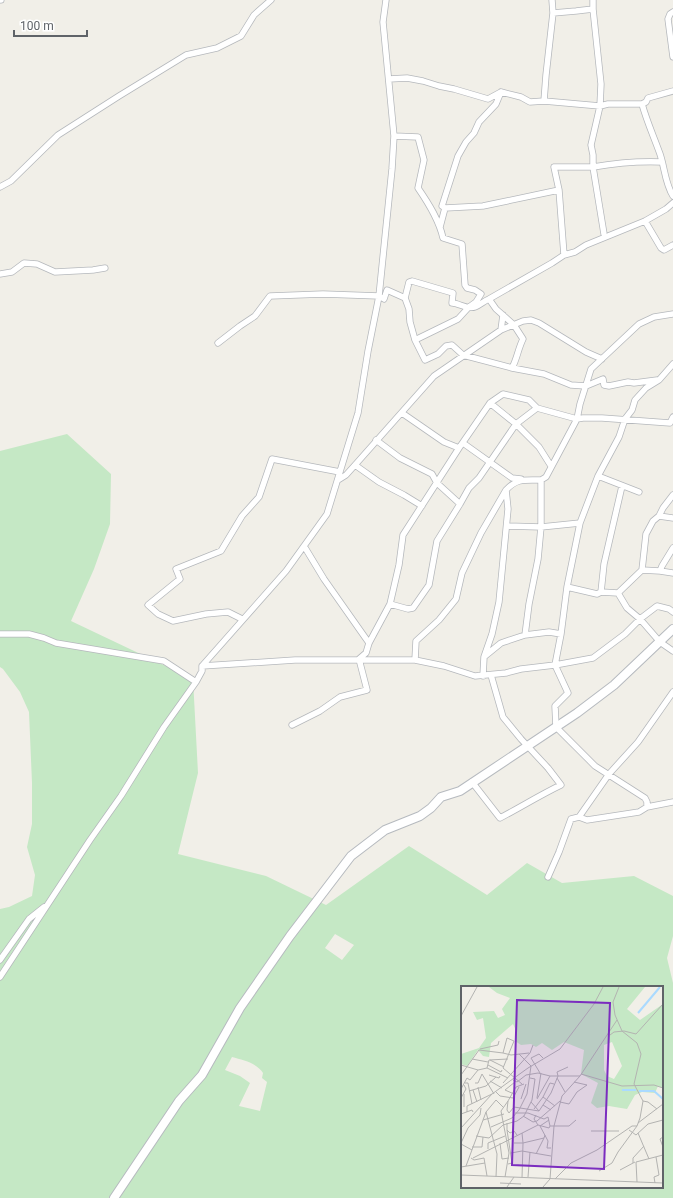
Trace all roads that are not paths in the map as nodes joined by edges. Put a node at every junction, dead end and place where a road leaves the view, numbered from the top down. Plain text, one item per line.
1 (271, 0) edge
2 (386, 0) edge
3 (552, 0) edge
4 (593, 0) edge
5 (593, 9) junction
6 (673, 12) edge
7 (553, 13) junction
8 (673, 57) edge
9 (389, 79) junction
10 (673, 91) edge
11 (501, 92) junction
12 (544, 101) junction
13 (642, 104) junction
14 (600, 106) junction
15 (394, 136) junction
16 (662, 162) junction
17 (593, 167) junction
18 (0, 187) edge
19 (559, 190) junction
20 (673, 196) edge
21 (673, 203) edge
22 (445, 208) junction
23 (645, 221) junction
24 (440, 227) junction
25 (606, 237) junction
26 (673, 245) edge
27 (564, 255) junction
28 (106, 268) dead end
29 (0, 274) edge
30 (379, 296) junction
31 (405, 298) junction
32 (489, 299) junction
33 (469, 307) junction
34 (673, 314) edge
35 (503, 315) junction
36 (514, 325) junction
37 (501, 330) junction
38 (415, 340) junction
39 (218, 343) dead end
40 (463, 355) junction
41 (602, 359) junction
42 (673, 364) edge
43 (512, 368) junction
44 (659, 380) junction
45 (586, 386) junction
46 (490, 403) junction
47 (537, 408) junction
48 (402, 413) junction
49 (673, 416) edge
50 (577, 419) junction
51 (625, 419) junction
52 (516, 424) junction
53 (376, 440) junction
54 (461, 446) junction
55 (488, 462) junction
56 (355, 465) junction
57 (551, 466) junction
58 (340, 472) junction
59 (598, 476) junction
60 (523, 479) junction
61 (338, 480) junction
62 (541, 480) junction
63 (437, 484) junction
64 (622, 486) junction
65 (506, 490) junction
66 (639, 492) dead end
67 (673, 495) edge
68 (460, 504) junction
69 (422, 506) junction
70 (659, 516) junction
71 (673, 518) edge
72 (580, 524) junction
73 (507, 526) junction
74 (541, 527) junction
75 (304, 546) junction
76 (673, 550) edge
77 (642, 570) junction
78 (660, 571) junction
79 (673, 572) edge
80 (566, 587) junction
81 (601, 592) junction
82 (618, 593) junction
83 (673, 602) edge
84 (390, 604) junction
85 (671, 610) edge
86 (242, 619) junction
87 (640, 619) junction
88 (673, 629) edge
89 (0, 634) edge
90 (561, 634) junction
91 (525, 635) junction
92 (660, 642) junction
93 (369, 643) junction
94 (673, 651) edge
95 (484, 657) junction
96 (359, 659) junction
97 (415, 660) junction
98 (555, 665) junction
99 (202, 666) junction
100 (491, 675) junction
101 (483, 676) junction
102 (196, 682) junction
103 (673, 693) edge
104 (292, 725) dead end
105 (556, 727) junction
106 (527, 746) junction
107 (609, 774) junction
108 (472, 782) junction
109 (673, 802) edge
110 (647, 807) junction
111 (579, 817) junction
112 (548, 877) dead end
113 (49, 903) junction
114 (0, 960) edge
115 (0, 977) edge
116 (114, 1198) edge

1 - 18 street
2 - 9 street
3 - 7 street
4 - 5 street
5 - 7 street
5 - 14 street
6 - 8 street
7 - 12 street
9 - 11 street
9 - 15 street
10 - 13 street
11 - 12 street
11 - 22 street
12 - 14 street
13 - 14 street
13 - 16 street
14 - 17 street
15 - 24 street
15 - 30 street
16 - 17 street
16 - 20 street
17 - 19 street
17 - 25 street
19 - 22 street
19 - 27 street
21 - 23 street
22 - 24 street
23 - 25 street
23 - 26 street
24 - 33 street
25 - 27 street
27 - 32 street
28 - 29 street
30 - 31 street
30 - 39 street
30 - 58 street
31 - 33 street
31 - 38 street
32 - 33 street
32 - 35 street
33 - 38 street
34 - 41 street
35 - 36 street
35 - 37 street
36 - 37 street
36 - 41 street
36 - 43 street
37 - 40 street
38 - 40 street
40 - 43 street
40 - 48 street
41 - 45 street
42 - 44 street
43 - 45 street
44 - 45 street
44 - 51 street
45 - 50 street
46 - 47 street
46 - 52 street
46 - 54 street
47 - 50 street
47 - 52 street
48 - 53 street
48 - 54 street
49 - 51 street
50 - 51 street
50 - 57 street
51 - 59 street
52 - 55 street
52 - 57 street
53 - 56 street
53 - 63 street
54 - 55 street
54 - 63 street
55 - 60 street
55 - 68 street
56 - 61 street
56 - 69 street
57 - 62 street
58 - 61 street
58 - 86 street
59 - 64 street
59 - 72 street
60 - 62 street
60 - 65 street
61 - 75 street
62 - 74 street
63 - 68 street
63 - 69 street
64 - 66 street
64 - 81 street
65 - 73 street
65 - 97 street
67 - 70 street
68 - 84 street
69 - 84 street
70 - 71 street
70 - 77 street
72 - 74 street
72 - 80 street
73 - 74 street
73 - 95 street
74 - 91 street
75 - 86 street
75 - 93 street
76 - 78 street
77 - 78 street
77 - 82 street
78 - 79 street
80 - 81 street
80 - 90 street
81 - 82 street
82 - 87 street
83 - 85 street
84 - 93 street
85 - 87 street
86 - 99 street
87 - 92 street
87 - 98 street
88 - 92 street
89 - 102 street
90 - 91 street
90 - 98 street
91 - 95 street
92 - 94 street
92 - 105 street
93 - 96 street
95 - 101 street
96 - 97 street
96 - 99 street
96 - 104 street
97 - 101 street
98 - 100 street
98 - 105 street
99 - 102 street
100 - 101 street
100 - 106 street
102 - 113 street
103 - 107 street
105 - 106 street
105 - 107 street
106 - 108 street
106 - 108 street
107 - 110 street
107 - 111 street
108 - 116 street
109 - 110 street
110 - 111 street
111 - 112 street
113 - 114 street
113 - 115 street

